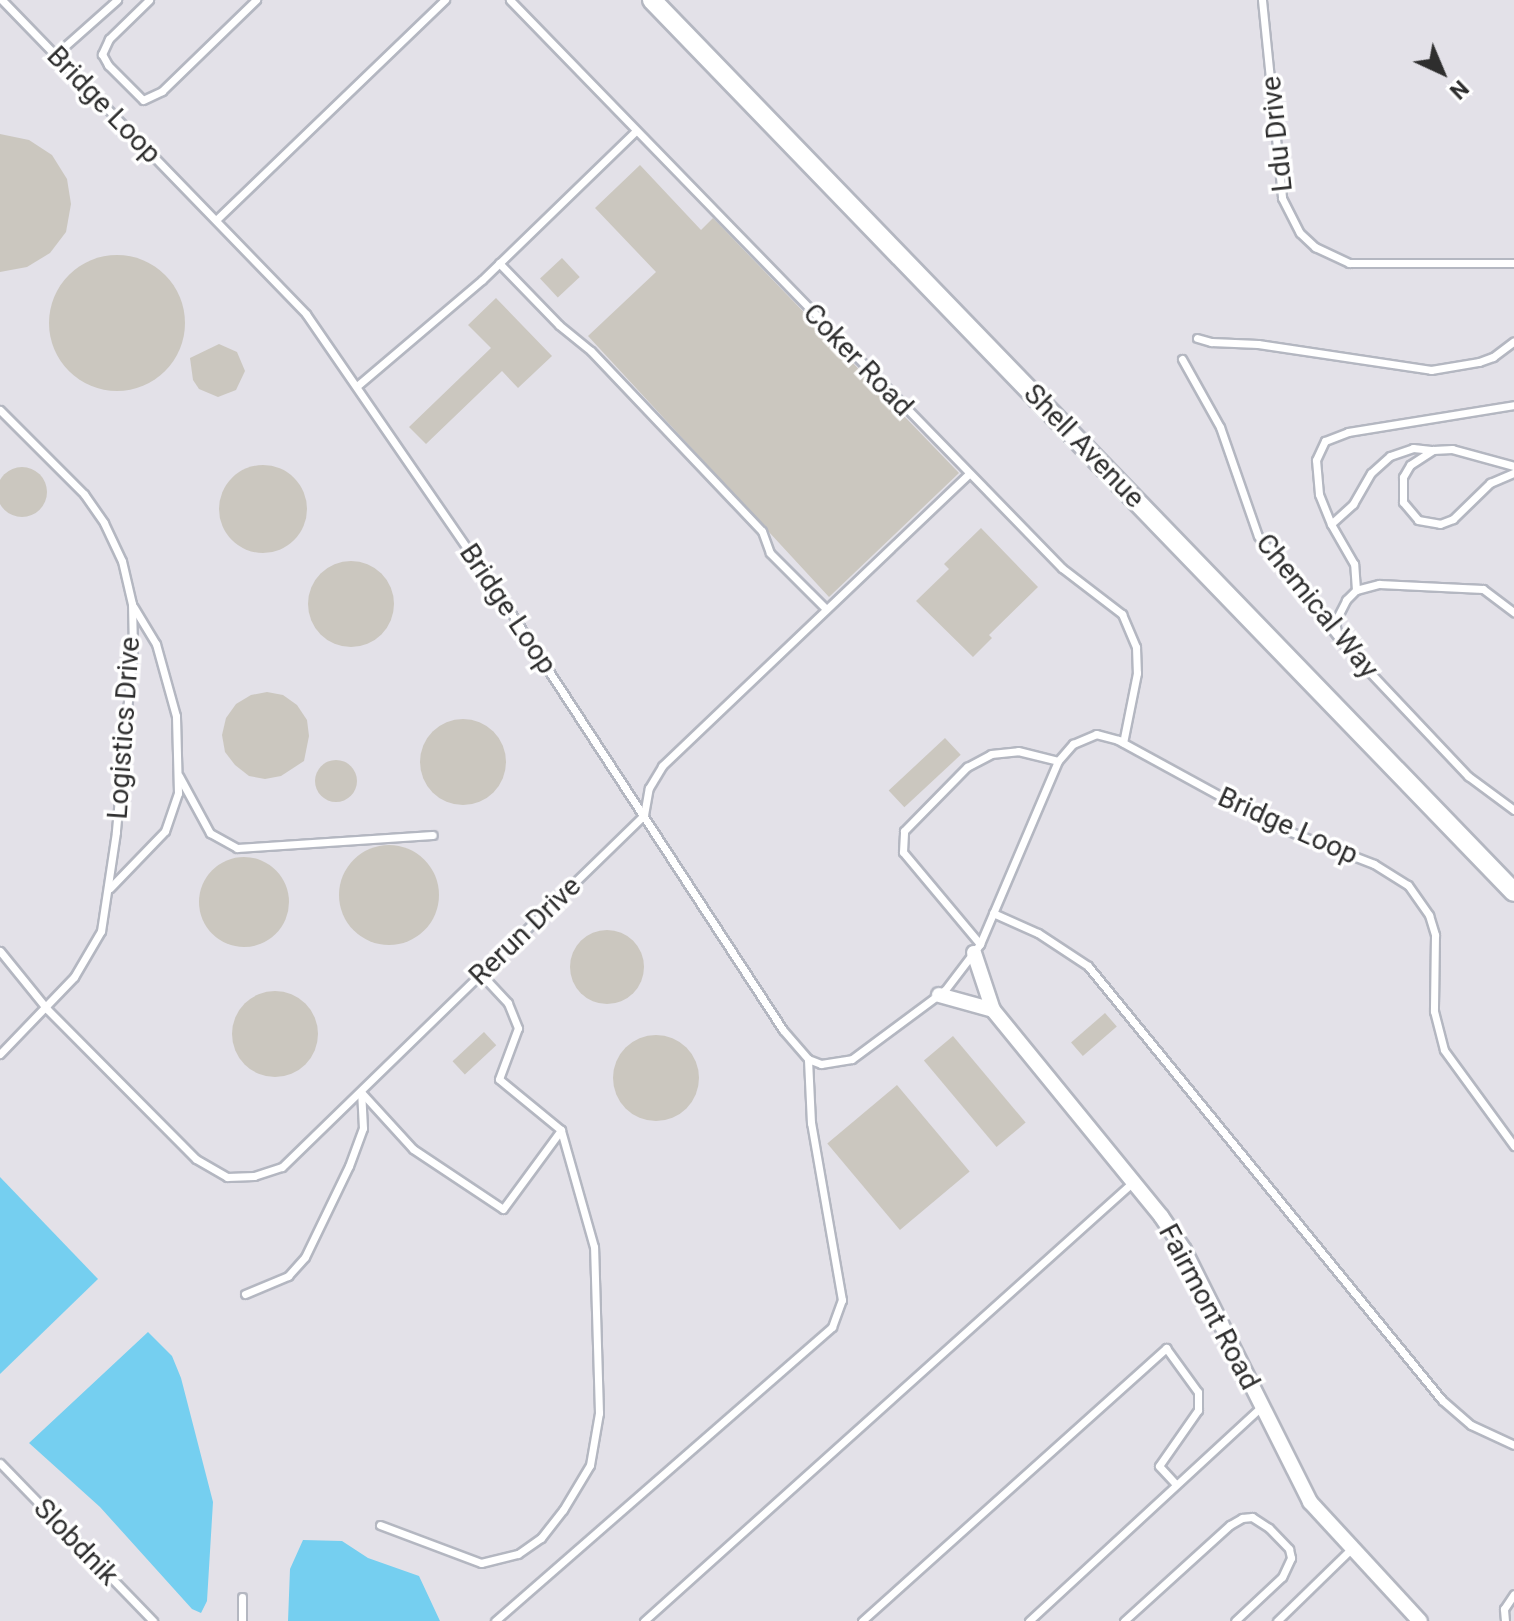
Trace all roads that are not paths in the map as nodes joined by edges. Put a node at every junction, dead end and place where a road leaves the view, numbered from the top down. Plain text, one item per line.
1 (2, 0) edge
2 (117, 0) edge
3 (149, 0) edge
4 (256, 0) edge
5 (445, 0) edge
6 (510, 0) edge
7 (652, 0) edge
8 (1262, 0) edge
9 (55, 55) junction
10 (636, 131) junction
11 (216, 220) junction
12 (499, 263) junction
13 (1514, 263) edge
14 (1197, 338) dead end
15 (1514, 341) edge
16 (1182, 359) dead end
17 (357, 386) junction
18 (1514, 405) edge
19 (0, 410) edge
20 (1433, 450) junction
21 (1514, 466) edge
22 (1514, 473) edge
23 (969, 474) junction
24 (1331, 524) junction
25 (1356, 590) junction
26 (132, 604) junction
27 (826, 609) junction
28 (1514, 612) edge
29 (1337, 634) junction
30 (1123, 743) junction
31 (1058, 761) junction
32 (178, 774) junction
33 (1514, 810) edge
34 (644, 815) junction
35 (433, 835) dead end
36 (109, 889) junction
37 (1514, 892) edge
38 (993, 913) junction
39 (977, 948) junction
40 (0, 951) edge
41 (481, 974) junction
42 (939, 995) junction
43 (47, 1009) junction
44 (993, 1010) junction
45 (0, 1054) edge
46 (808, 1059) junction
47 (361, 1092) junction
48 (561, 1130) junction
49 (1514, 1146) edge
50 (1133, 1182) junction
51 (245, 1294) dead end
52 (1261, 1407) junction
53 (1514, 1445) edge
54 (0, 1463) edge
55 (1176, 1484) junction
56 (380, 1525) dead end
57 (1351, 1549) junction
58 (1514, 1594) edge
59 (242, 1597) dead end
60 (153, 1621) edge
61 (242, 1621) edge
62 (495, 1621) edge
63 (644, 1621) edge
64 (862, 1621) edge
65 (1029, 1621) edge
66 (1124, 1621) edge
67 (1235, 1621) edge
68 (1277, 1621) edge
69 (1420, 1621) edge
70 (1505, 1621) edge

1 - 9 lane, Bridge Loop
2 - 9 lane
3 - 4 lane
5 - 11 lane
6 - 10 lane, Coker Road
7 - 37 street, Shell Avenue
8 - 13 lane, Ldu Drive
9 - 11 lane, Bridge Loop
10 - 12 lane
10 - 23 lane, Coker Road
11 - 17 lane, Bridge Loop
12 - 17 lane
12 - 27 lane
14 - 15 lane
16 - 29 lane, Chemical Way
17 - 34 lane, Bridge Loop
18 - 24 lane
19 - 26 lane, Logistics Drive
20 - 21 lane
20 - 22 lane
20 - 24 lane
23 - 27 lane, Rerun Drive
23 - 30 lane, Coker Road
24 - 25 lane
25 - 28 lane
25 - 29 lane
26 - 32 lane
26 - 36 lane, Logistics Drive
27 - 34 lane, Rerun Drive
29 - 33 lane, Chemical Way
30 - 31 lane, Bridge Loop
30 - 49 lane, Bridge Loop
31 - 38 lane, Bridge Loop
31 - 39 lane
32 - 35 lane
32 - 36 lane
34 - 41 lane, Rerun Drive
34 - 46 lane, Bridge Loop
36 - 43 lane, Logistics Drive
38 - 39 lane, Bridge Loop
38 - 53 lane
39 - 42 lane, Bridge Loop
39 - 44 street, Fairmont Road
40 - 43 lane, Rerun Drive
41 - 47 lane, Rerun Drive
41 - 48 lane
42 - 44 street
42 - 46 lane, Bridge Loop
43 - 45 lane, Logistics Drive
43 - 47 lane, Rerun Drive
44 - 50 street, Fairmont Road
46 - 62 lane
47 - 48 lane
47 - 51 lane
48 - 56 lane
50 - 52 street, Fairmont Road
50 - 63 lane
52 - 55 lane
52 - 57 street, Fairmont Road
54 - 60 lane, Slobdnik
55 - 64 lane
55 - 65 lane
57 - 68 lane
57 - 69 street, Fairmont Road
58 - 70 lane
59 - 61 lane
66 - 67 lane

